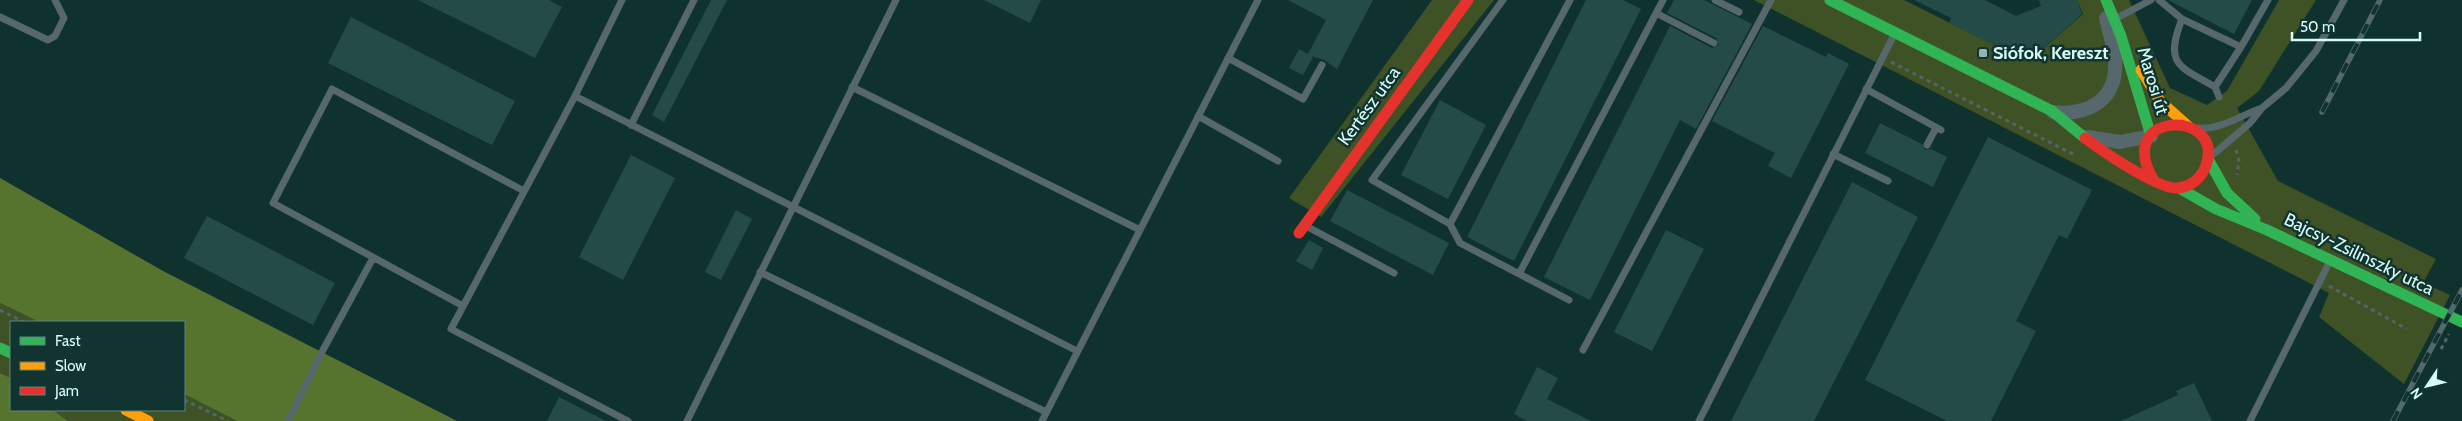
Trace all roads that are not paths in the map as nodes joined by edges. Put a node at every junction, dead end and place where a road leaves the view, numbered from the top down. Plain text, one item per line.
1 (54, 0) edge
2 (622, 0) edge
3 (694, 0) edge
4 (896, 0) edge
5 (1258, 0) edge
6 (1468, 0) edge
7 (1503, 0) edge
8 (1570, 0) edge
9 (1715, 0) edge
10 (1771, 0) edge
11 (1830, 0) edge
12 (2102, 0) edge
13 (2106, 0) edge
14 (2151, 0) edge
15 (2159, 0) edge
16 (2268, 0) edge
17 (2344, 0) edge
18 (1661, 1) edge
19 (1739, 12) dead end
20 (1656, 13) junction
21 (0, 17) edge
22 (2114, 20) junction
23 (2182, 20) junction
24 (1896, 32) junction
25 (2121, 36) junction
26 (1714, 43) dead end
27 (2241, 47) junction
28 (1228, 58) junction
29 (1322, 66) dead end
30 (852, 87) junction
31 (2215, 87) junction
32 (1866, 89) junction
33 (575, 96) junction
34 (2219, 97) dead end
35 (2262, 108) junction
36 (2052, 111) junction
37 (1198, 116) junction
38 (631, 125) junction
39 (2190, 127) junction
40 (2085, 136) junction
41 (2151, 136) junction
42 (1927, 145) dead end
43 (1833, 154) junction
44 (2208, 158) junction
45 (1278, 161) dead end
46 (2153, 179) junction
47 (1888, 181) dead end
48 (2179, 188) junction
49 (524, 191) junction
50 (792, 206) junction
51 (1450, 224) junction
52 (1302, 229) joint
53 (1140, 230) junction
54 (2268, 230) junction
55 (374, 258) junction
56 (2330, 260) junction
57 (760, 272) junction
58 (1394, 274) dead end
59 (1519, 274) junction
60 (1569, 300) dead end
61 (463, 306) junction
62 (2462, 322) edge
63 (1583, 350) dead end
64 (1078, 351) junction
65 (128, 411) edge
66 (1046, 412) junction
67 (148, 421) edge
68 (288, 421) edge
69 (628, 421) edge
70 (687, 421) edge
71 (1042, 421) edge
72 (1699, 421) edge
73 (2250, 421) edge

1 - 21 lane
2 - 33 lane
3 - 38 lane
4 - 30 lane
5 - 28 lane
6 - 52 street, Kertész utca
7 - 51 lane
8 - 51 lane
9 - 19 lane
10 - 63 lane
11 - 24 street
12 - 36 street
13 - 22 street, Marosi út
14 - 22 lane
15 - 23 lane
16 - 27 lane
17 - 35 lane
18 - 20 lane
20 - 26 lane
20 - 59 lane
22 - 25 street, Marosi út
23 - 27 lane
23 - 31 lane
24 - 32 lane
24 - 36 street
25 - 39 street, Marosi út
25 - 41 street, Marosi út
27 - 31 lane
28 - 29 lane
28 - 37 lane
30 - 50 lane
30 - 53 lane
31 - 34 lane
32 - 42 lane
32 - 43 lane
33 - 38 lane
33 - 49 lane
35 - 39 lane
35 - 44 lane
36 - 40 street
37 - 45 lane
37 - 53 lane
38 - 50 lane
39 - 41 street
39 - 44 street
40 - 41 street
40 - 46 street
41 - 46 street
43 - 47 lane
43 - 72 lane
44 - 48 street
44 - 54 street, Bajcsy-Zsilinszky utca
46 - 48 street
48 - 54 street, Bajcsy-Zsilinszky utca
49 - 55 lane
49 - 61 lane
50 - 57 lane
50 - 64 lane
51 - 59 lane
52 - 58 lane
53 - 64 lane
54 - 56 street, Bajcsy-Zsilinszky utca
55 - 61 lane
55 - 68 lane
56 - 62 street, Bajcsy-Zsilinszky utca
56 - 73 lane
57 - 66 lane
57 - 70 lane
59 - 60 lane
61 - 69 lane
64 - 66 lane
65 - 67 street
66 - 71 lane

